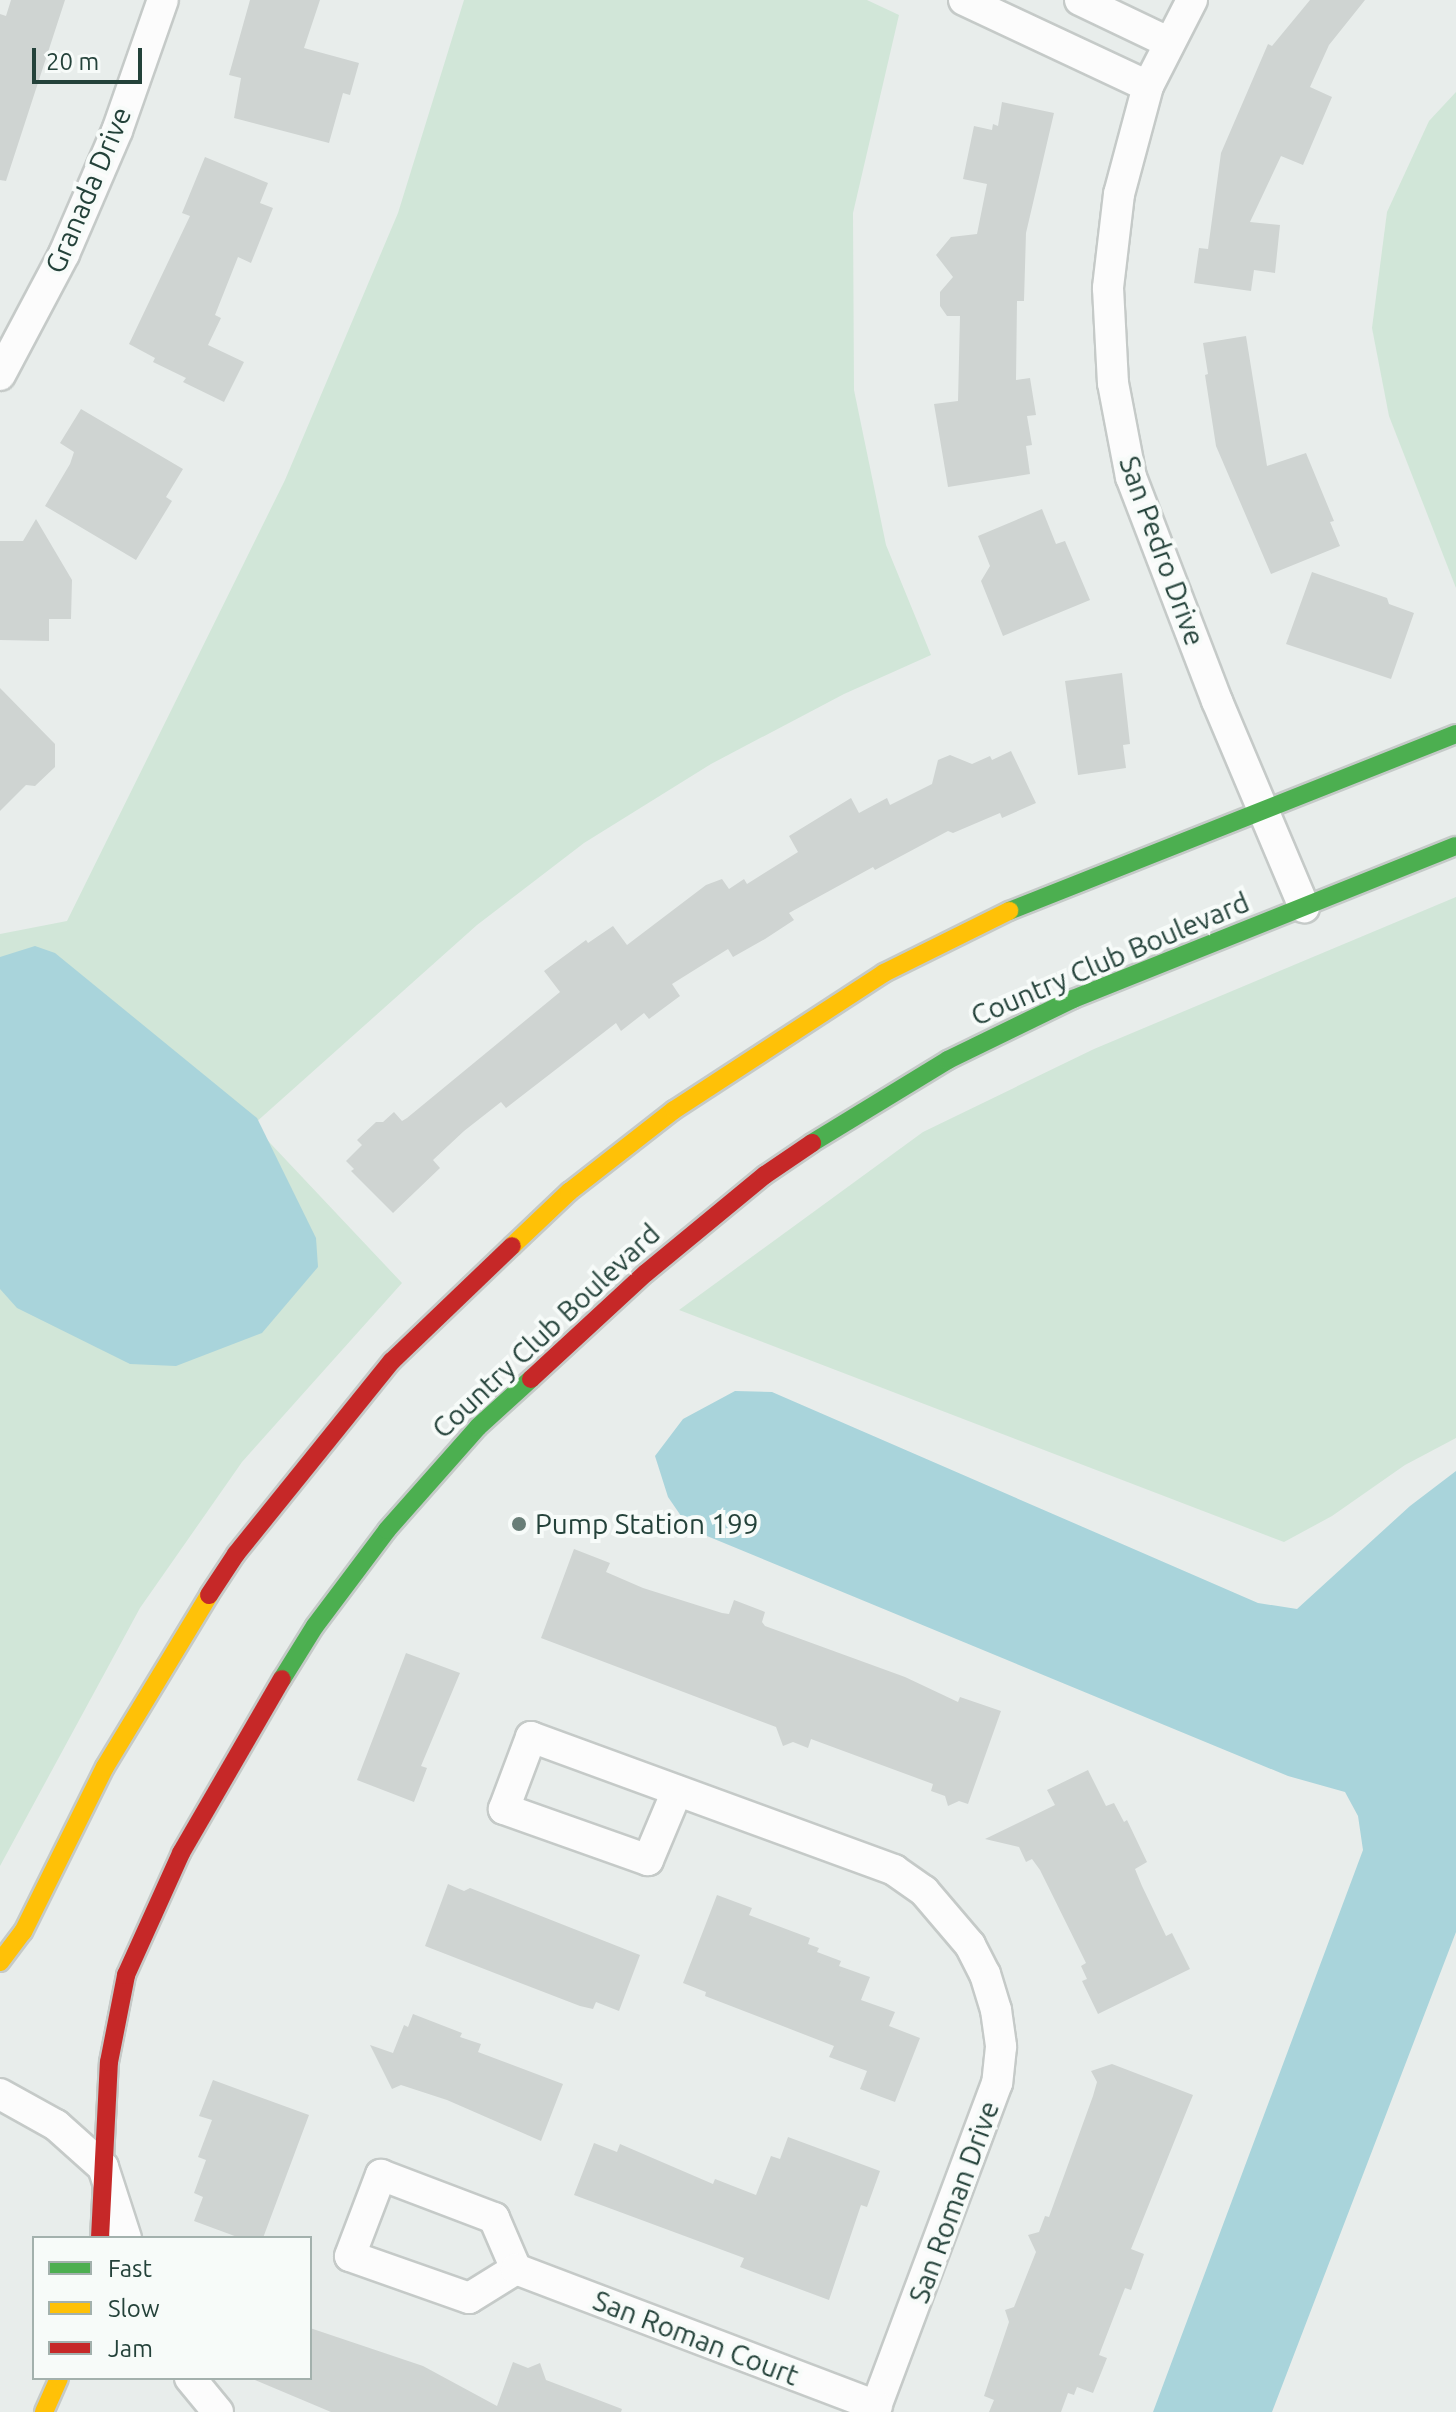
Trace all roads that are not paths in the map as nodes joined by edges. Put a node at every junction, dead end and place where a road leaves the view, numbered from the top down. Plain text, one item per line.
1 (163, 0) edge
2 (964, 0) edge
3 (1080, 0) edge
4 (1192, 0) edge
5 (1168, 42) junction
6 (1148, 86) junction
7 (0, 375) edge
8 (1456, 734) edge
9 (1263, 808) junction
10 (1456, 846) edge
11 (1304, 907) junction
12 (677, 1791) junction
13 (0, 1962) edge
14 (0, 2094) edge
15 (103, 2167) junction
16 (100, 2236) edge
17 (125, 2236) edge
18 (516, 2269) junction
19 (58, 2380) edge
20 (192, 2380) edge
21 (876, 2409) edge
22 (44, 2412) edge
23 (218, 2412) edge

1 - 7 street, Granada Drive
2 - 6 street
3 - 5 street
4 - 5 street, San Pedro Drive
5 - 6 street, San Pedro Drive
6 - 9 street, San Pedro Drive
8 - 9 street
9 - 11 street, San Pedro Drive
9 - 13 street
10 - 11 street, Country Club Boulevard
11 - 15 street, Country Club Boulevard
12 - 12 street, San Roman Drive
12 - 21 street, San Roman Drive
14 - 15 street
15 - 16 street, Country Club Boulevard
15 - 17 street
18 - 18 street
18 - 21 street, San Roman Court
19 - 22 street
20 - 23 street

